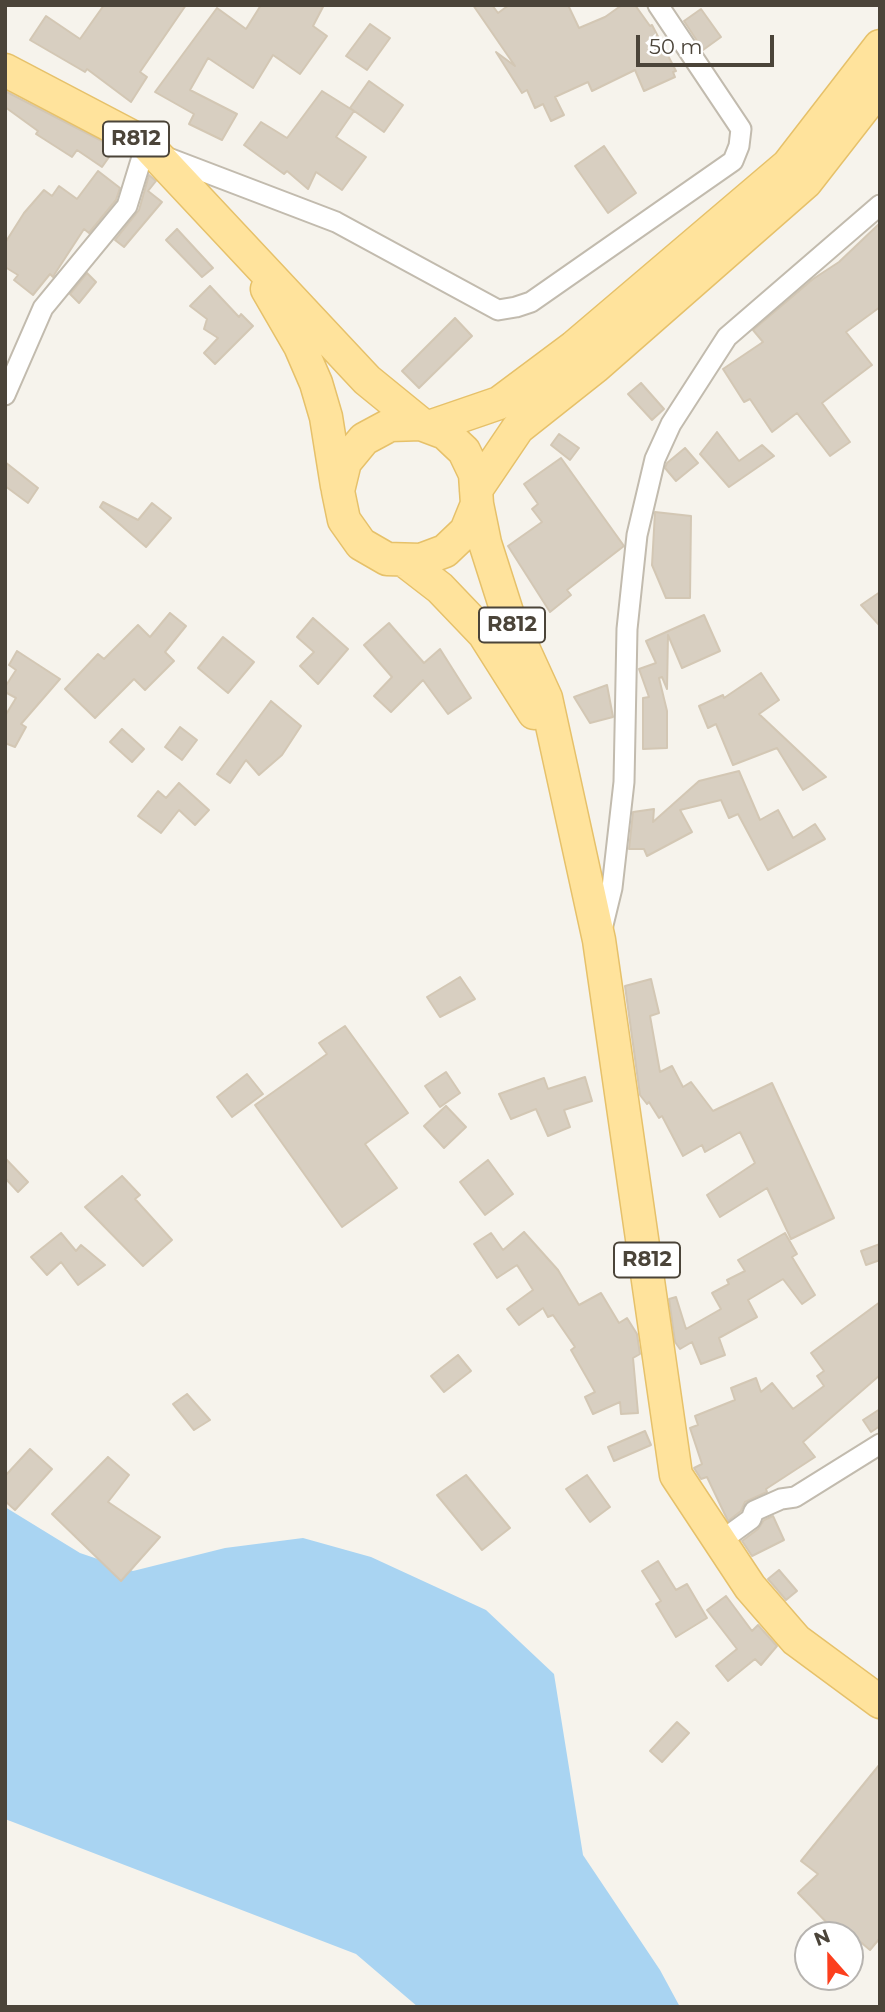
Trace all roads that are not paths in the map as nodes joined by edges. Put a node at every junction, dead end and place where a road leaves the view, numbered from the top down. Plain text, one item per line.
1 (658, 5) edge
2 (880, 46) edge
3 (5, 70) edge
4 (880, 87) edge
5 (150, 148) junction
6 (880, 205) edge
7 (241, 242) junction
8 (5, 395) edge
9 (425, 426) junction
10 (338, 491) junction
11 (477, 497) junction
12 (405, 561) junction
13 (554, 743) junction
14 (599, 940) junction
15 (880, 1444) edge
16 (718, 1543) junction
17 (880, 1702) edge

1 - 5 street
2 - 9 main road
3 - 5 main road, R812
4 - 11 main road
5 - 7 main road, R812
5 - 8 street
6 - 14 street
7 - 9 main road, R812
7 - 10 main road, R812
9 - 10 main road
9 - 11 main road, R812
10 - 12 main road, R812
11 - 12 main road
11 - 13 main road, R812
12 - 13 main road, R812
13 - 14 main road, R812
14 - 16 main road, R812
15 - 16 street
16 - 17 main road, R812

